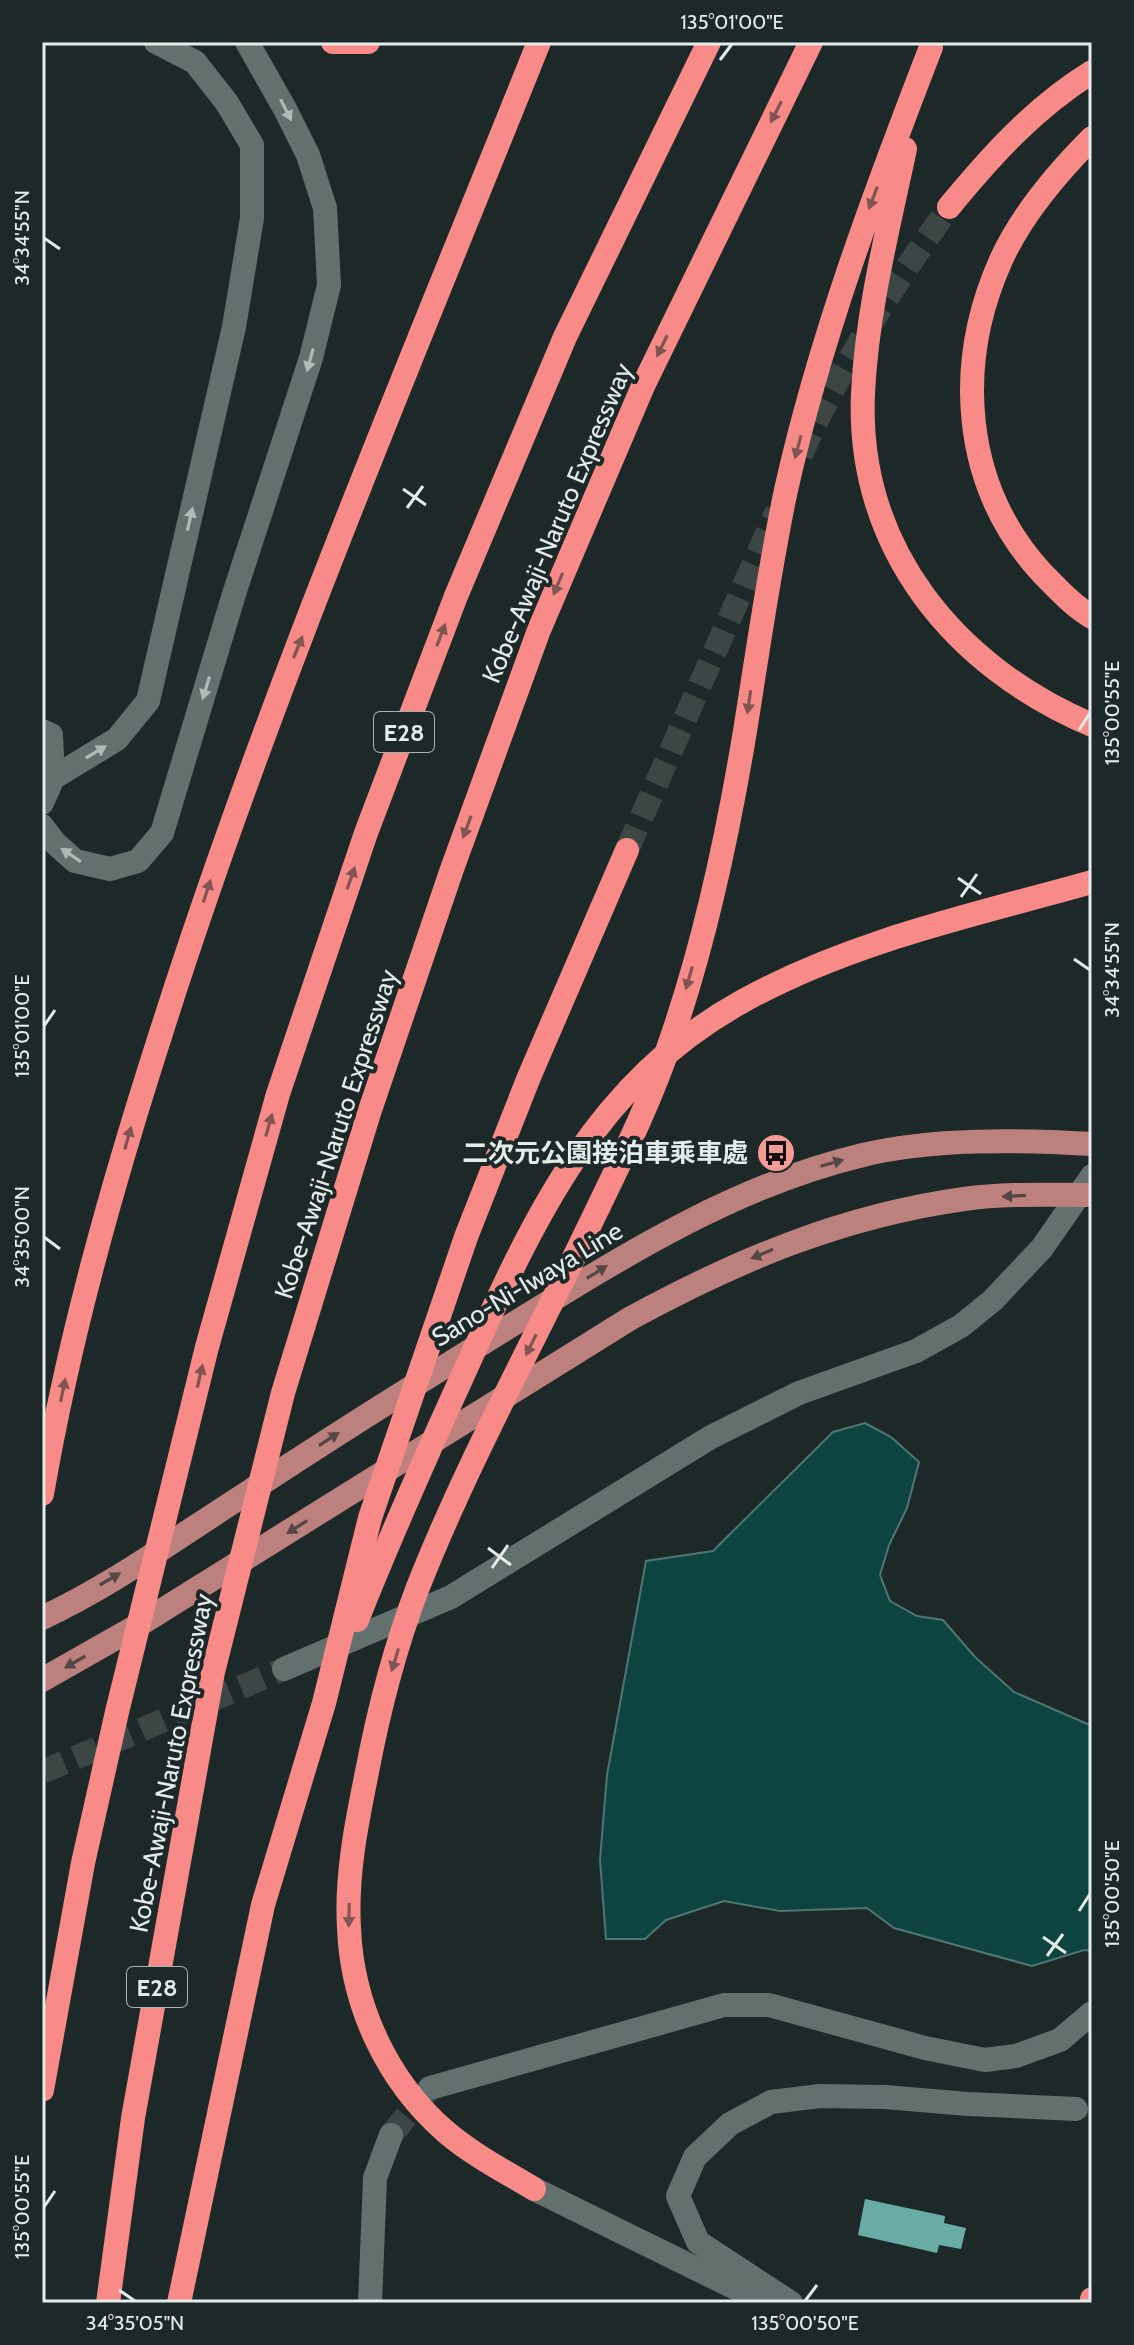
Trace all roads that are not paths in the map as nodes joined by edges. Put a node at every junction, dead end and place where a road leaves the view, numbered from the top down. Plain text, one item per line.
1 (156, 42) edge
2 (247, 42) edge
3 (333, 42) edge
4 (368, 42) edge
5 (539, 42) edge
6 (709, 42) edge
7 (811, 42) edge
8 (932, 45) edge
9 (1092, 72) edge
10 (1092, 138) edge
11 (949, 207) tunnel mouth
12 (1092, 617) edge
13 (1092, 725) edge
14 (42, 731) edge
15 (53, 778) junction
16 (42, 803) edge
17 (42, 826) edge
18 (627, 850) tunnel mouth
19 (1092, 882) edge
20 (1092, 1144) edge
21 (1092, 1176) edge
22 (1092, 1195) edge
23 (42, 1494) edge
24 (42, 1618) edge
25 (284, 1669) tunnel mouth
26 (42, 1680) edge
27 (324, 1703) junction
28 (1092, 2013) edge
29 (430, 2088) tunnel mouth
30 (42, 2090) edge
31 (1076, 2109) dead end
32 (391, 2135) tunnel mouth
33 (534, 2189) joint
34 (108, 2303) edge
35 (179, 2303) edge
36 (370, 2303) edge
37 (766, 2303) edge
38 (791, 2303) edge

15 -> 1 street
2 -> 17 street
3 - 4 highway
23 -> 5 highway
30 -> 6 highway, E28
7 -> 34 highway, Kobe-Awaji-Naruto Expressway / E28
8 - 13 highway
8 -> 33 highway
9 - 11 highway
10 - 12 highway
14 - 15 street
15 - 16 street
18 - 27 highway
19 - 27 highway
24 -> 20 main road, Sano-Ni-Iwaya Line
21 - 25 street
22 -> 26 main road
27 - 35 highway
28 - 29 street
31 - 38 street
32 - 36 street
33 - 37 street

